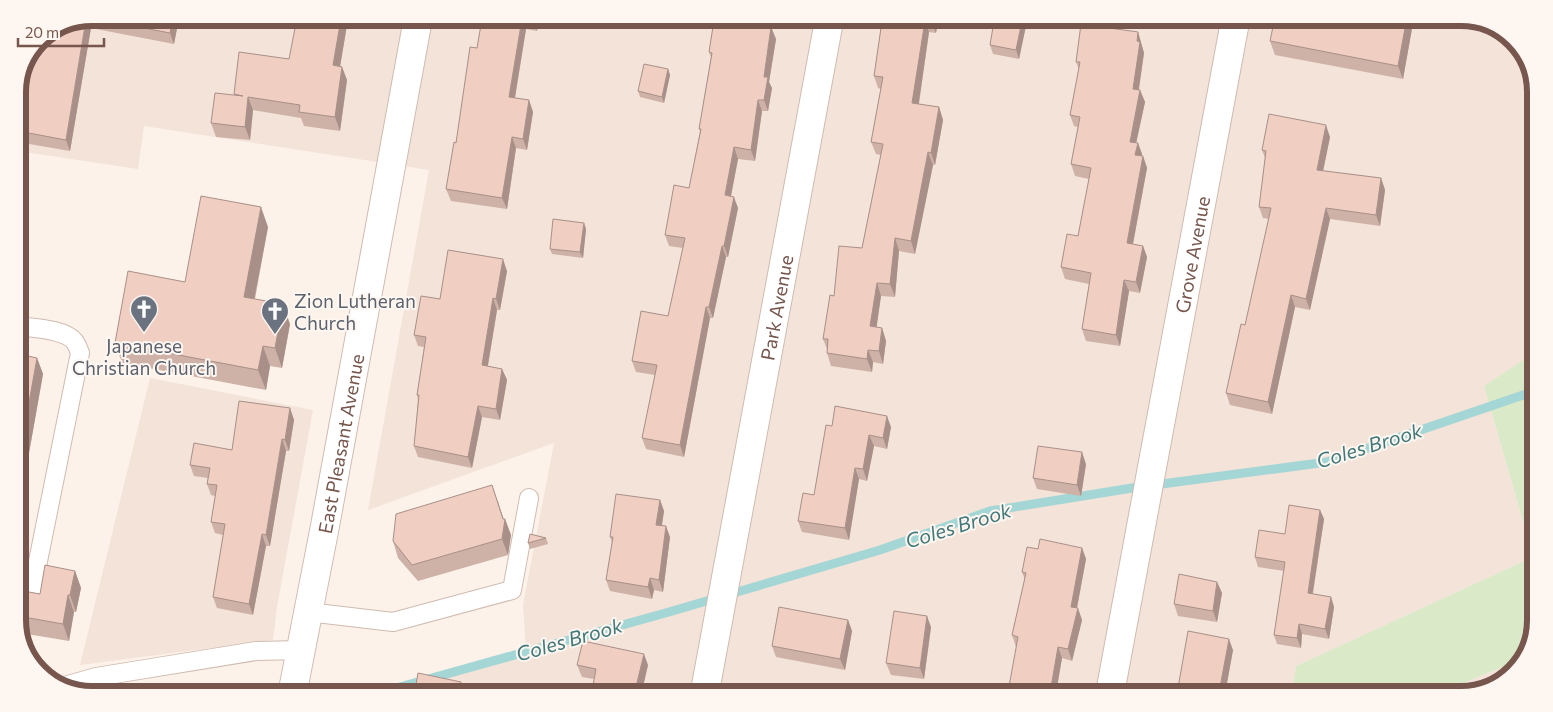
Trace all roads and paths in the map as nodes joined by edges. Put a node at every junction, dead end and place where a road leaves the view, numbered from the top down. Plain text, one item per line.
1 (417, 26) edge
2 (828, 26) edge
3 (1234, 26) edge
4 (26, 327) edge
5 (529, 498) dead end
6 (26, 595) edge
7 (308, 612) junction
8 (301, 650) junction
9 (75, 683) edge
10 (294, 686) edge
11 (706, 686) edge
12 (1111, 686) edge

1 - 7 street, East Pleasant Avenue
2 - 11 street, Park Avenue
3 - 12 street, Grove Avenue
4 - 6 lane
5 - 7 lane
7 - 8 street, East Pleasant Avenue
8 - 9 lane
8 - 10 street, East Pleasant Avenue

